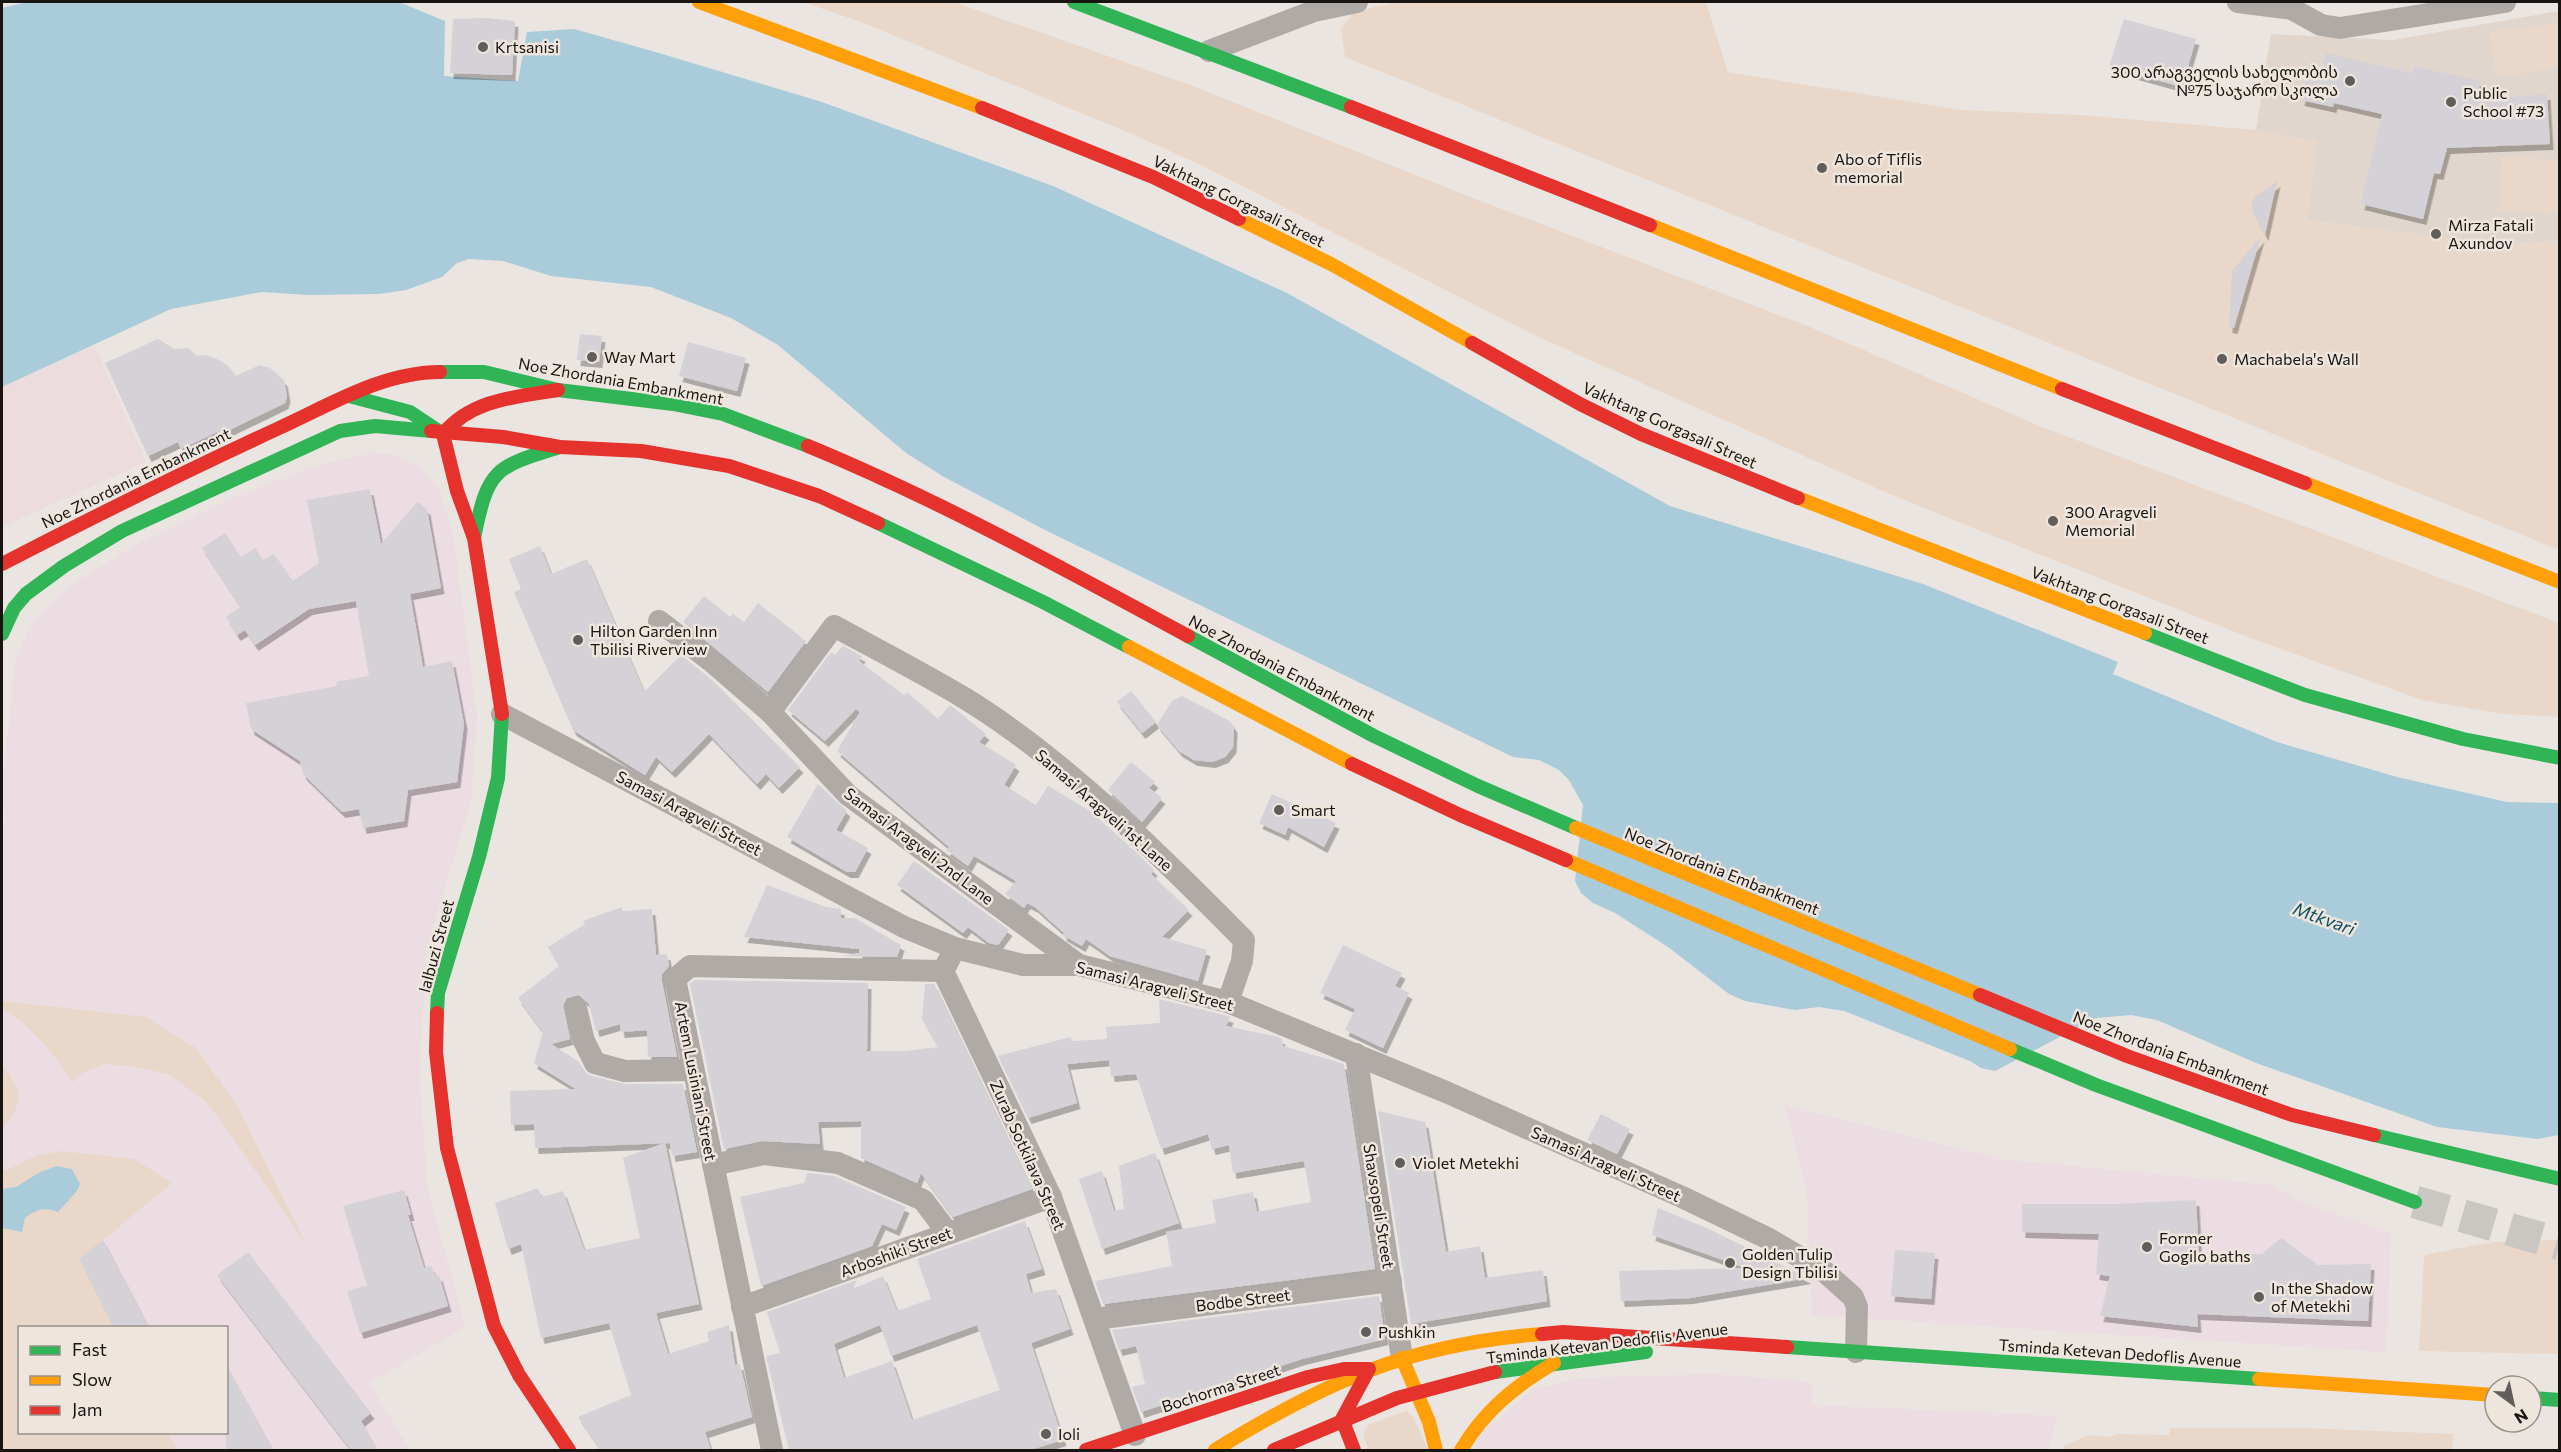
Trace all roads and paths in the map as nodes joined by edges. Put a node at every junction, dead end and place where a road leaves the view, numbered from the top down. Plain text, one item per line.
1 (699, 2) edge
2 (1074, 2) edge
3 (1357, 2) edge
4 (2238, 2) edge
5 (2505, 2) edge
6 (2300, 5) edge
7 (2383, 10) edge
8 (1209, 51) junction
9 (558, 390) junction
10 (350, 396) junction
11 (443, 434) junction
12 (561, 447) junction
13 (474, 538) junction
14 (2, 564) edge
15 (2559, 582) edge
16 (659, 621) dead end
17 (2, 634) edge
18 (770, 712) junction
19 (502, 714) junction
20 (2559, 758) edge
21 (955, 948) junction
22 (1079, 965) junction
23 (943, 971) junction
24 (1228, 1002) junction
25 (576, 1008) dead end
26 (1356, 1054) junction
27 (693, 1070) junction
28 (713, 1165) junction
29 (2559, 1179) edge
30 (1051, 1197) junction
31 (2415, 1202) tunnel mouth
32 (948, 1233) junction
33 (1391, 1281) junction
34 (742, 1307) junction
35 (1095, 1319) junction
36 (1743, 1344) junction
37 (1856, 1352) junction
38 (1402, 1358) junction
39 (1554, 1363) junction
40 (1369, 1369) junction
41 (1418, 1392) junction
42 (2483, 1394) edge
43 (2543, 1399) edge
44 (2559, 1400) edge
45 (1342, 1419) junction
46 (1135, 1435) junction
47 (569, 1450) edge
48 (772, 1450) edge
49 (1086, 1450) edge
50 (1215, 1450) edge
51 (1274, 1450) edge
52 (1354, 1450) edge
53 (1436, 1450) edge
54 (1461, 1450) edge

1 - 20 main road, Vakhtang Gorgasali Street
2 - 8 main road
3 - 8 street
4 - 6 street
5 - 7 street
6 - 7 street
8 - 15 main road
9 - 10 main road, Noe Zhordania Embankment
9 - 11 main road
9 - 29 main road, Noe Zhordania Embankment
10 - 11 main road
10 - 14 main road, Noe Zhordania Embankment
11 - 12 main road
11 - 13 main road, Ialbuzi Street
11 - 17 main road
12 - 13 main road
12 - 31 main road
13 - 19 main road, Ialbuzi Street
16 - 18 street, Samasi Aragveli 2nd Lane
18 - 22 street, Samasi Aragveli 2nd Lane
18 - 24 street, Samasi Aragveli 1st Lane
19 - 21 street, Samasi Aragveli Street
19 - 47 main road, Ialbuzi Street
21 - 22 street, Samasi Aragveli Street
21 - 23 street
22 - 24 street, Samasi Aragveli Street
23 - 27 street, Artem Lusiniani Street
23 - 30 street, Zurab Sotkilava Street
24 - 26 street, Samasi Aragveli Street
25 - 27 street
26 - 33 street, Shavsopeli Street
26 - 37 street, Samasi Aragveli Street
27 - 28 street, Artem Lusiniani Street
28 - 32 street
28 - 34 street, Artem Lusiniani Street
30 - 32 street, Arboshiki Street
30 - 35 street, Zurab Sotkilava Street
32 - 34 street, Arboshiki Street
33 - 35 street, Bodbe Street
33 - 38 street, Shavsopeli Street
34 - 48 street, Artem Lusiniani Street
35 - 46 street, Zurab Sotkilava Street
36 - 37 main road, Tsminda Ketevan Dedoflis Avenue
36 - 38 main road, Tsminda Ketevan Dedoflis Avenue
36 - 39 main road, Tsminda Ketevan Dedoflis Avenue
37 - 42 main road, Tsminda Ketevan Dedoflis Avenue
38 - 40 main road, Tsminda Ketevan Dedoflis Avenue
38 - 41 main road
39 - 41 main road, Tsminda Ketevan Dedoflis Avenue
39 - 54 main road
40 - 45 main road
40 - 46 main road, Bochorma Street
40 - 50 main road, Tsminda Ketevan Dedoflis Avenue
41 - 45 main road, Tsminda Ketevan Dedoflis Avenue
41 - 53 main road
43 - 44 main road
45 - 51 main road, Tsminda Ketevan Dedoflis Avenue
45 - 52 main road
46 - 49 main road, Bochorma Street

